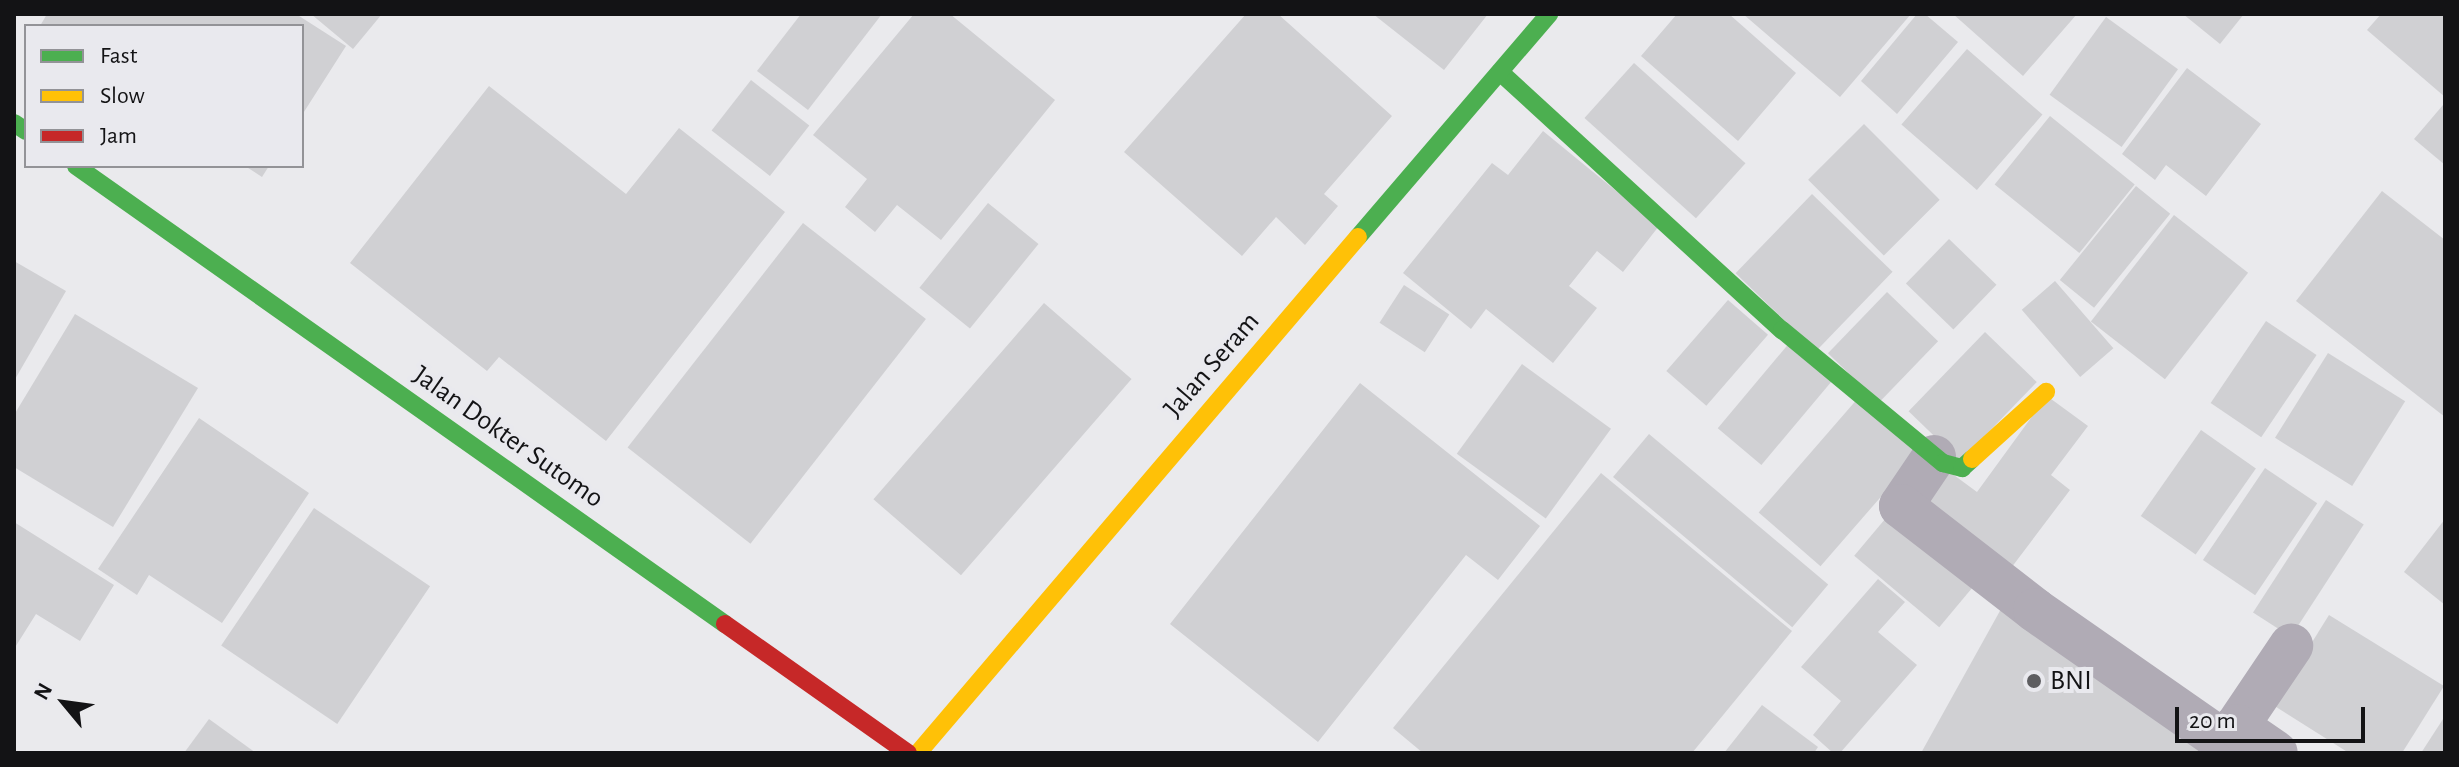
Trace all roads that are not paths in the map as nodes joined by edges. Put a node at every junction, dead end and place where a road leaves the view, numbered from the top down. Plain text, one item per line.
1 (1549, 14) edge
2 (1500, 72) junction
3 (79, 168) edge
4 (2046, 392) dead end
5 (1934, 457) junction
6 (2291, 646) dead end
7 (2237, 726) junction
8 (908, 753) edge
9 (918, 753) edge
10 (2276, 753) edge

1 - 2 street, Jalan Seram
2 - 5 street
2 - 9 street, Jalan Seram
3 - 8 street, Jalan Dokter Sutomo
4 - 5 street
5 - 7 street
6 - 7 street
7 - 10 street

